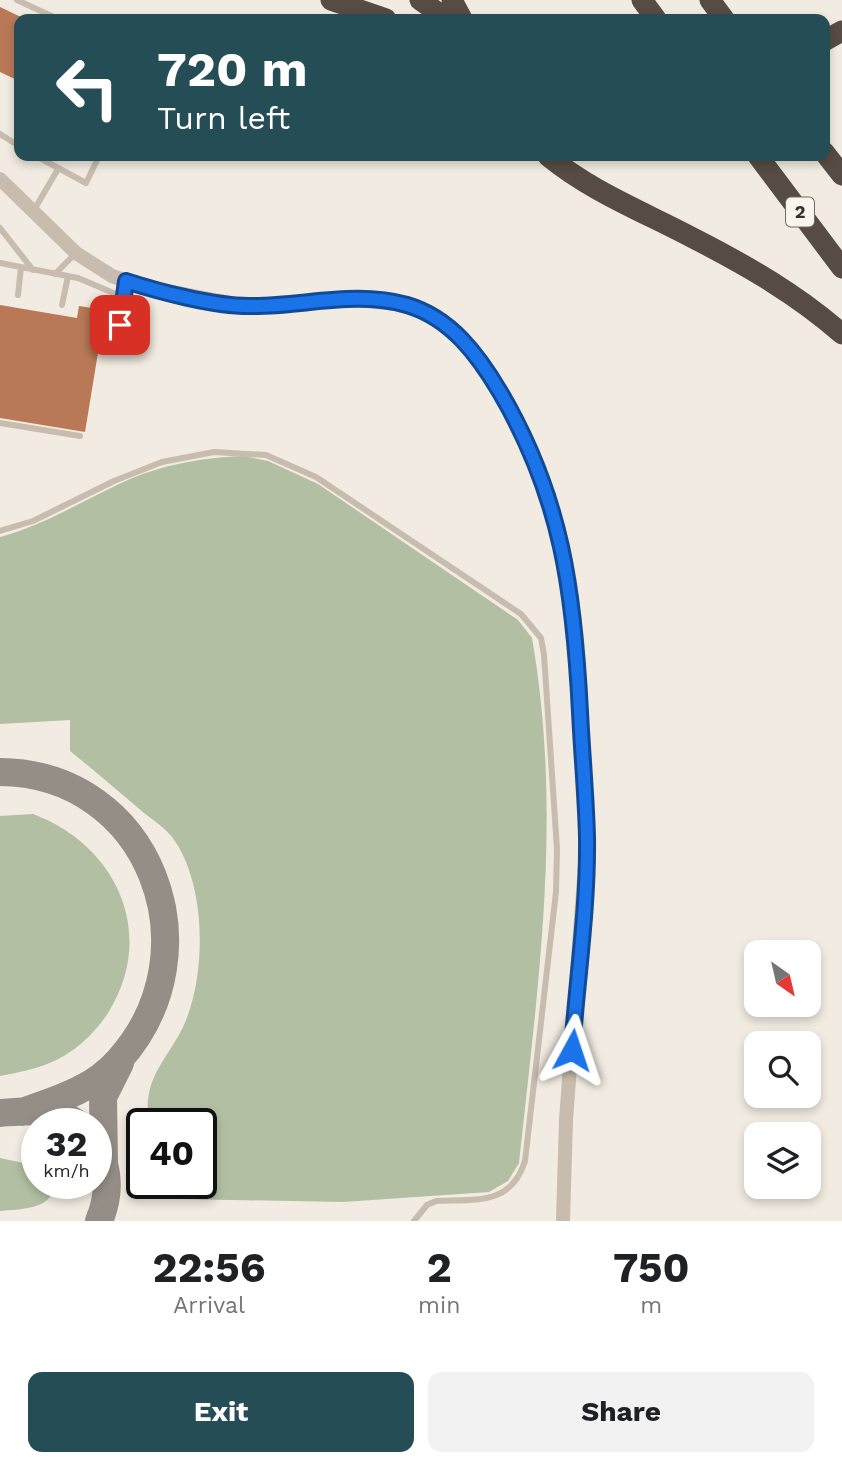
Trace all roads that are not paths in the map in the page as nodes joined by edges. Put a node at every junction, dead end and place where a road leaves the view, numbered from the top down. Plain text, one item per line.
1 (17, 0) edge
2 (331, 0) edge
3 (420, 0) edge
4 (47, 14) edge
5 (372, 14) edge
6 (440, 14) edge
7 (830, 160) edge
8 (44, 161) edge
9 (97, 161) edge
10 (556, 161) edge
11 (762, 161) edge
12 (58, 169) junction
13 (842, 175) edge
14 (0, 179) edge
15 (34, 210) junction
16 (0, 228) edge
17 (76, 253) junction
18 (0, 263) edge
19 (21, 267) junction
20 (842, 268) edge
21 (33, 270) junction
22 (55, 274) junction
23 (68, 276) junction
24 (126, 281) junction
25 (18, 295) dead end
26 (123, 297) junction
27 (62, 305) dead end
28 (842, 334) edge
29 (116, 352) dead end
30 (0, 423) edge
31 (80, 436) dead end
32 (0, 531) edge
33 (414, 1221) edge
34 (563, 1221) edge

1 - 4 lane
2 - 5 highway
3 - 6 highway
7 - 13 highway
8 - 12 lane
9 - 12 lane
10 - 28 highway
11 - 20 highway, 2
12 - 15 lane
14 - 15 street
15 - 17 street
16 - 21 lane
17 - 22 lane
17 - 24 street
18 - 19 lane
19 - 21 lane
19 - 25 lane
21 - 22 lane
22 - 23 lane
23 - 26 lane
23 - 27 lane
24 - 26 lane
24 - 34 street
26 - 29 lane
30 - 31 lane
32 - 33 lane

